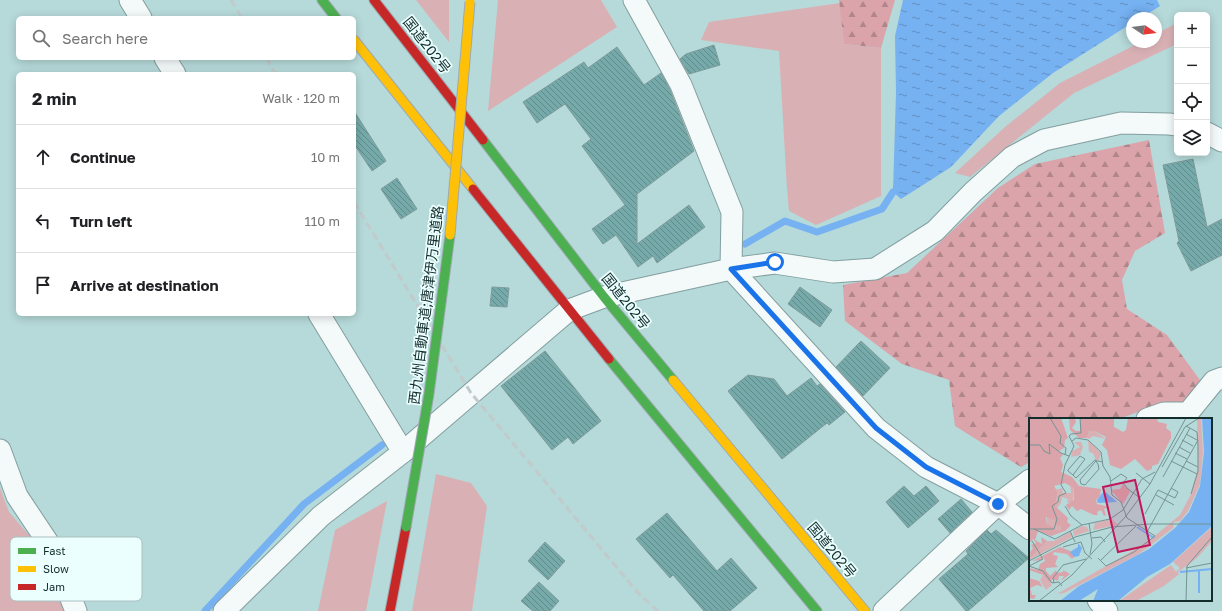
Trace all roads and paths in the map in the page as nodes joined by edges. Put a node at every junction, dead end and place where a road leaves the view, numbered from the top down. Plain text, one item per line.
1 (130, 0) edge
2 (322, 0) edge
3 (374, 0) edge
4 (634, 0) edge
5 (470, 1) edge
6 (140, 16) edge
7 (334, 16) edge
8 (356, 43) edge
9 (166, 60) edge
10 (174, 72) edge
11 (1174, 125) edge
12 (1210, 135) edge
13 (1222, 141) edge
14 (731, 269) junction
15 (604, 297) junction
16 (569, 310) junction
17 (321, 316) edge
18 (1222, 378) edge
19 (1149, 418) edge
20 (0, 450) edge
21 (403, 452) junction
22 (1029, 481) edge
23 (998, 504) junction
24 (1029, 528) edge
25 (44, 537) edge
26 (72, 601) edge
27 (1099, 601) edge
28 (230, 609) edge
29 (76, 611) edge
30 (390, 611) edge
31 (817, 611) edge
32 (865, 611) edge
33 (884, 611) edge
34 (1107, 611) edge

1 - 6 street
2 - 7 highway
3 - 15 highway, 国道202号
4 - 14 street
5 - 30 highway, 西九州自動車道;唐津伊万里道路, bridge
8 - 16 highway
9 - 10 street
11 - 14 street
12 - 13 street
14 - 15 street
14 - 23 street
15 - 16 street
15 - 32 highway, 国道202号
16 - 21 street
16 - 31 highway
17 - 21 street
18 - 19 street
20 - 25 street
21 - 28 street
22 - 23 street
23 - 24 street
23 - 33 street
26 - 29 street
27 - 34 street

